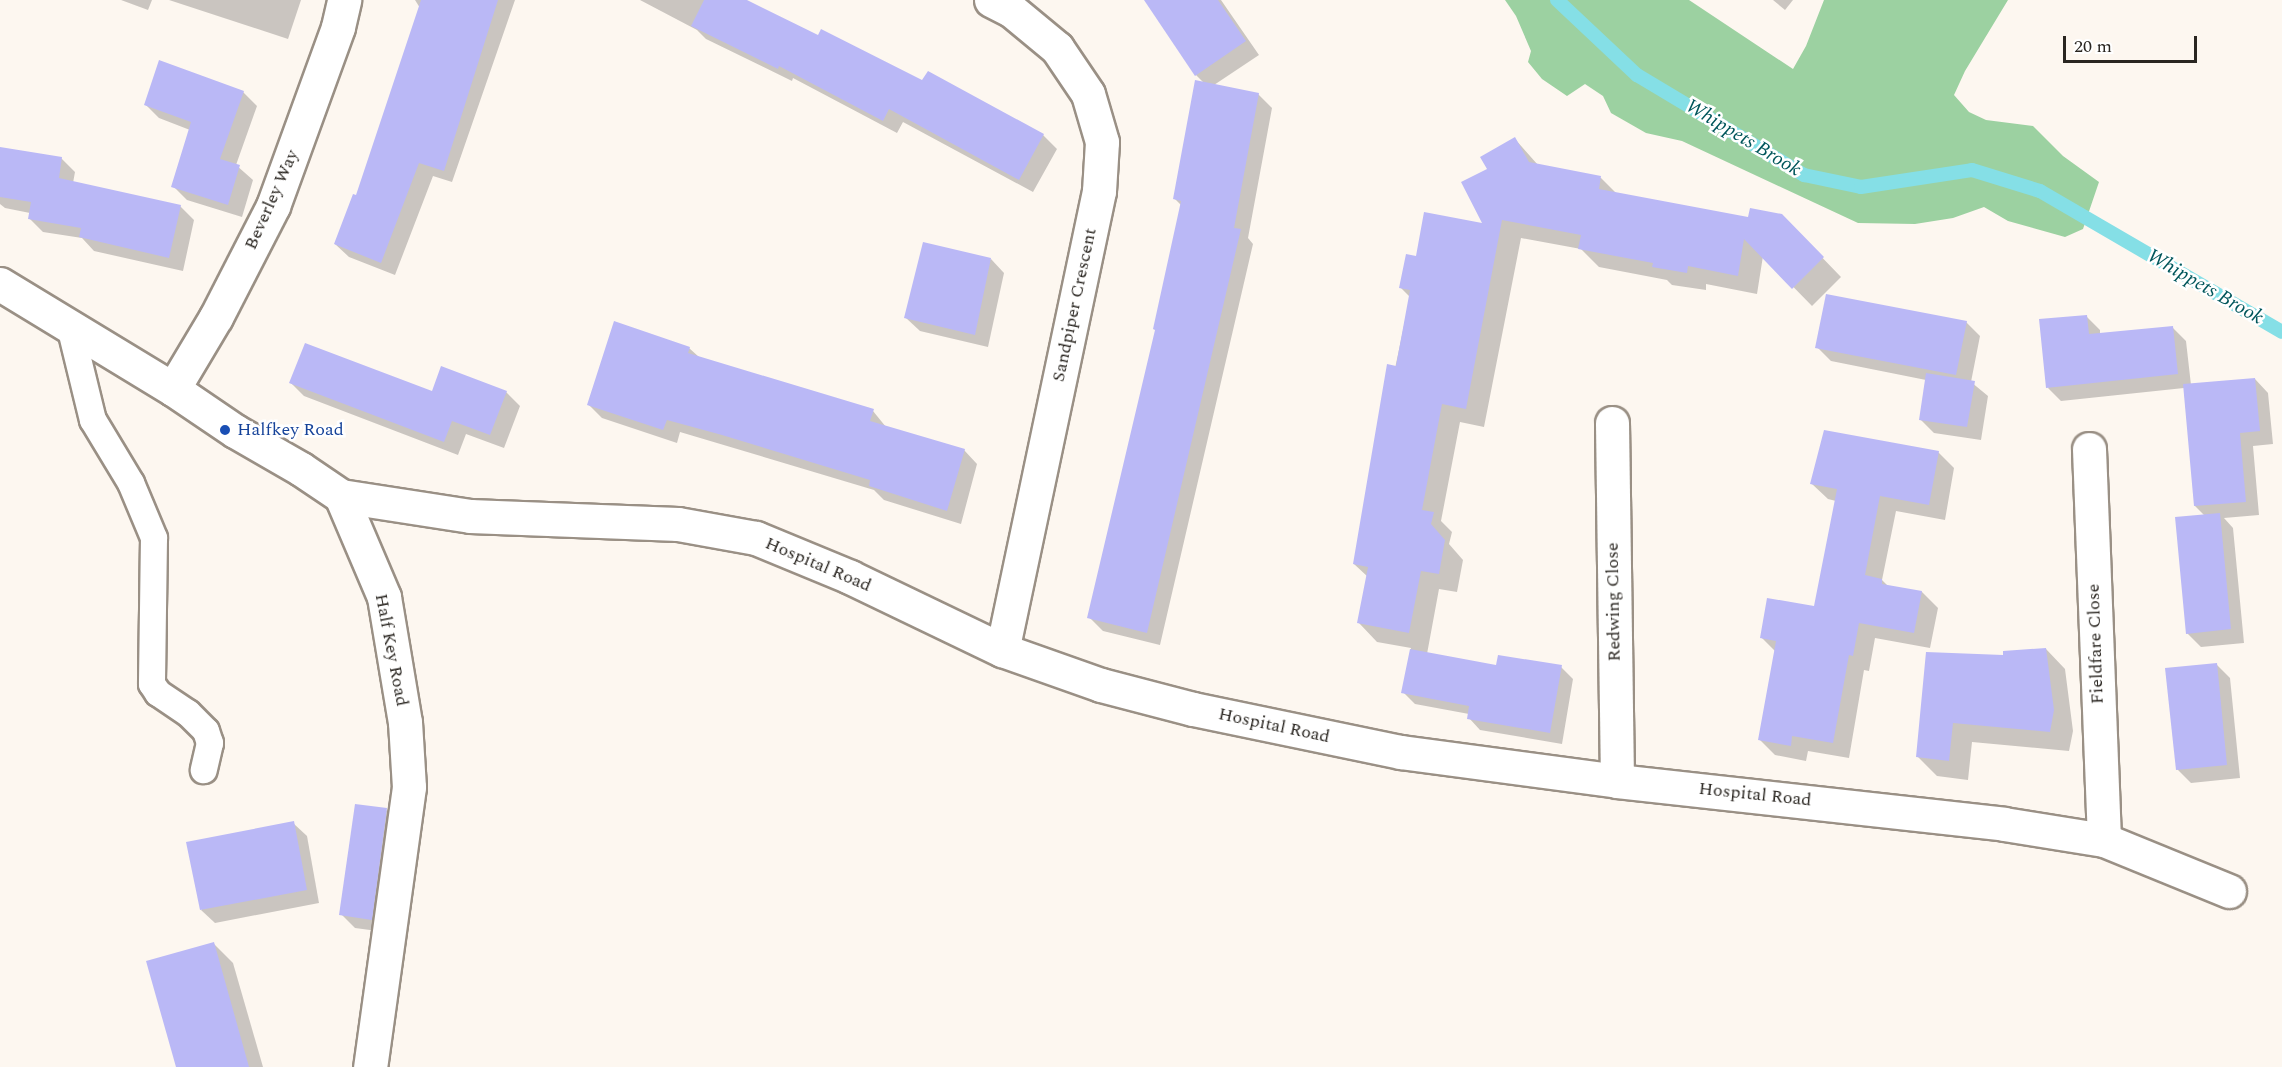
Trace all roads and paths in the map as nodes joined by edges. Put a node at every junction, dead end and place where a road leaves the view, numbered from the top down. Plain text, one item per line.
1 (344, 0) edge
2 (991, 0) edge
3 (0, 284) edge
4 (70, 327) junction
5 (173, 389) junction
6 (1612, 423) dead end
7 (2089, 448) dead end
8 (341, 496) junction
9 (1002, 650) junction
10 (204, 770) dead end
11 (1617, 781) junction
12 (2104, 840) junction
13 (2229, 891) dead end
14 (370, 1067) edge

1 - 5 street, Beverley Way
2 - 9 street, Sandpiper Crescent
3 - 4 street
4 - 5 street
4 - 10 lane
5 - 8 street
6 - 11 street, Redwing Close
7 - 12 street, Fieldfare Close
8 - 9 street, Hospital Road
8 - 14 street, Half Key Road
9 - 11 street, Hospital Road
11 - 12 street, Hospital Road
12 - 13 street, Hospital Road

